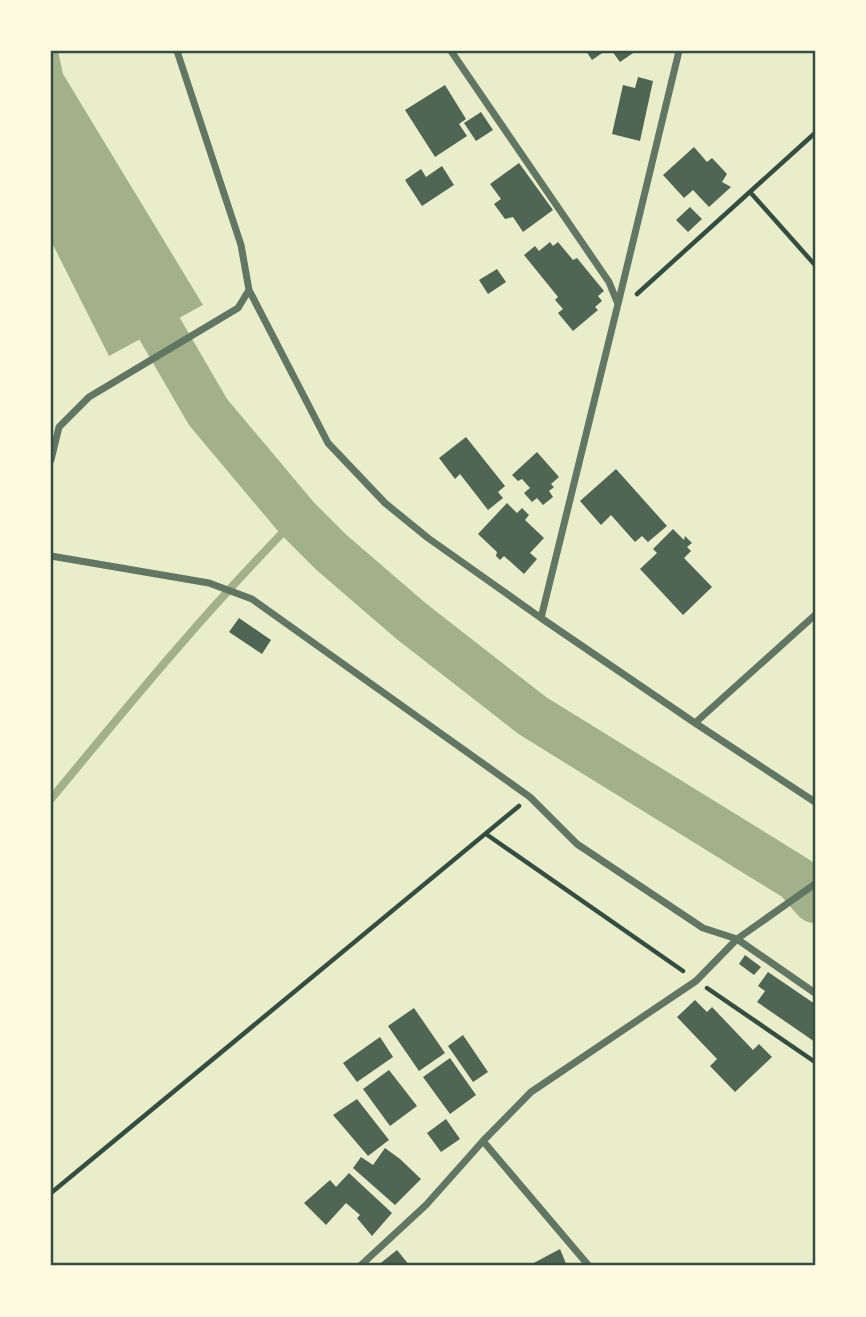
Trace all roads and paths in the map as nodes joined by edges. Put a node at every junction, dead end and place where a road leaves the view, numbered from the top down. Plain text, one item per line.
1 (177, 51) edge
2 (451, 51) edge
3 (679, 51) edge
4 (815, 133) edge
5 (750, 192) junction
6 (815, 265) edge
7 (249, 290) junction
8 (618, 304) junction
9 (51, 460) edge
10 (51, 556) edge
11 (815, 615) edge
12 (541, 618) junction
13 (695, 723) junction
14 (530, 797) junction
15 (815, 802) edge
16 (486, 834) junction
17 (815, 884) edge
18 (737, 939) junction
19 (696, 981) junction
20 (815, 993) edge
21 (815, 1062) edge
22 (483, 1140) junction
23 (51, 1193) edge
24 (360, 1266) edge
25 (589, 1266) edge

1 - 7 street
2 - 8 street
3 - 8 street
4 - 5 path
5 - 6 path
5 - 8 path
7 - 9 street
7 - 12 street
8 - 12 street
10 - 14 street
11 - 13 street
12 - 13 street
13 - 15 street
14 - 16 path
14 - 18 street
16 - 19 path
16 - 23 path
17 - 18 street
18 - 19 street
18 - 20 street
19 - 21 path
19 - 22 street
22 - 24 street
22 - 25 street

